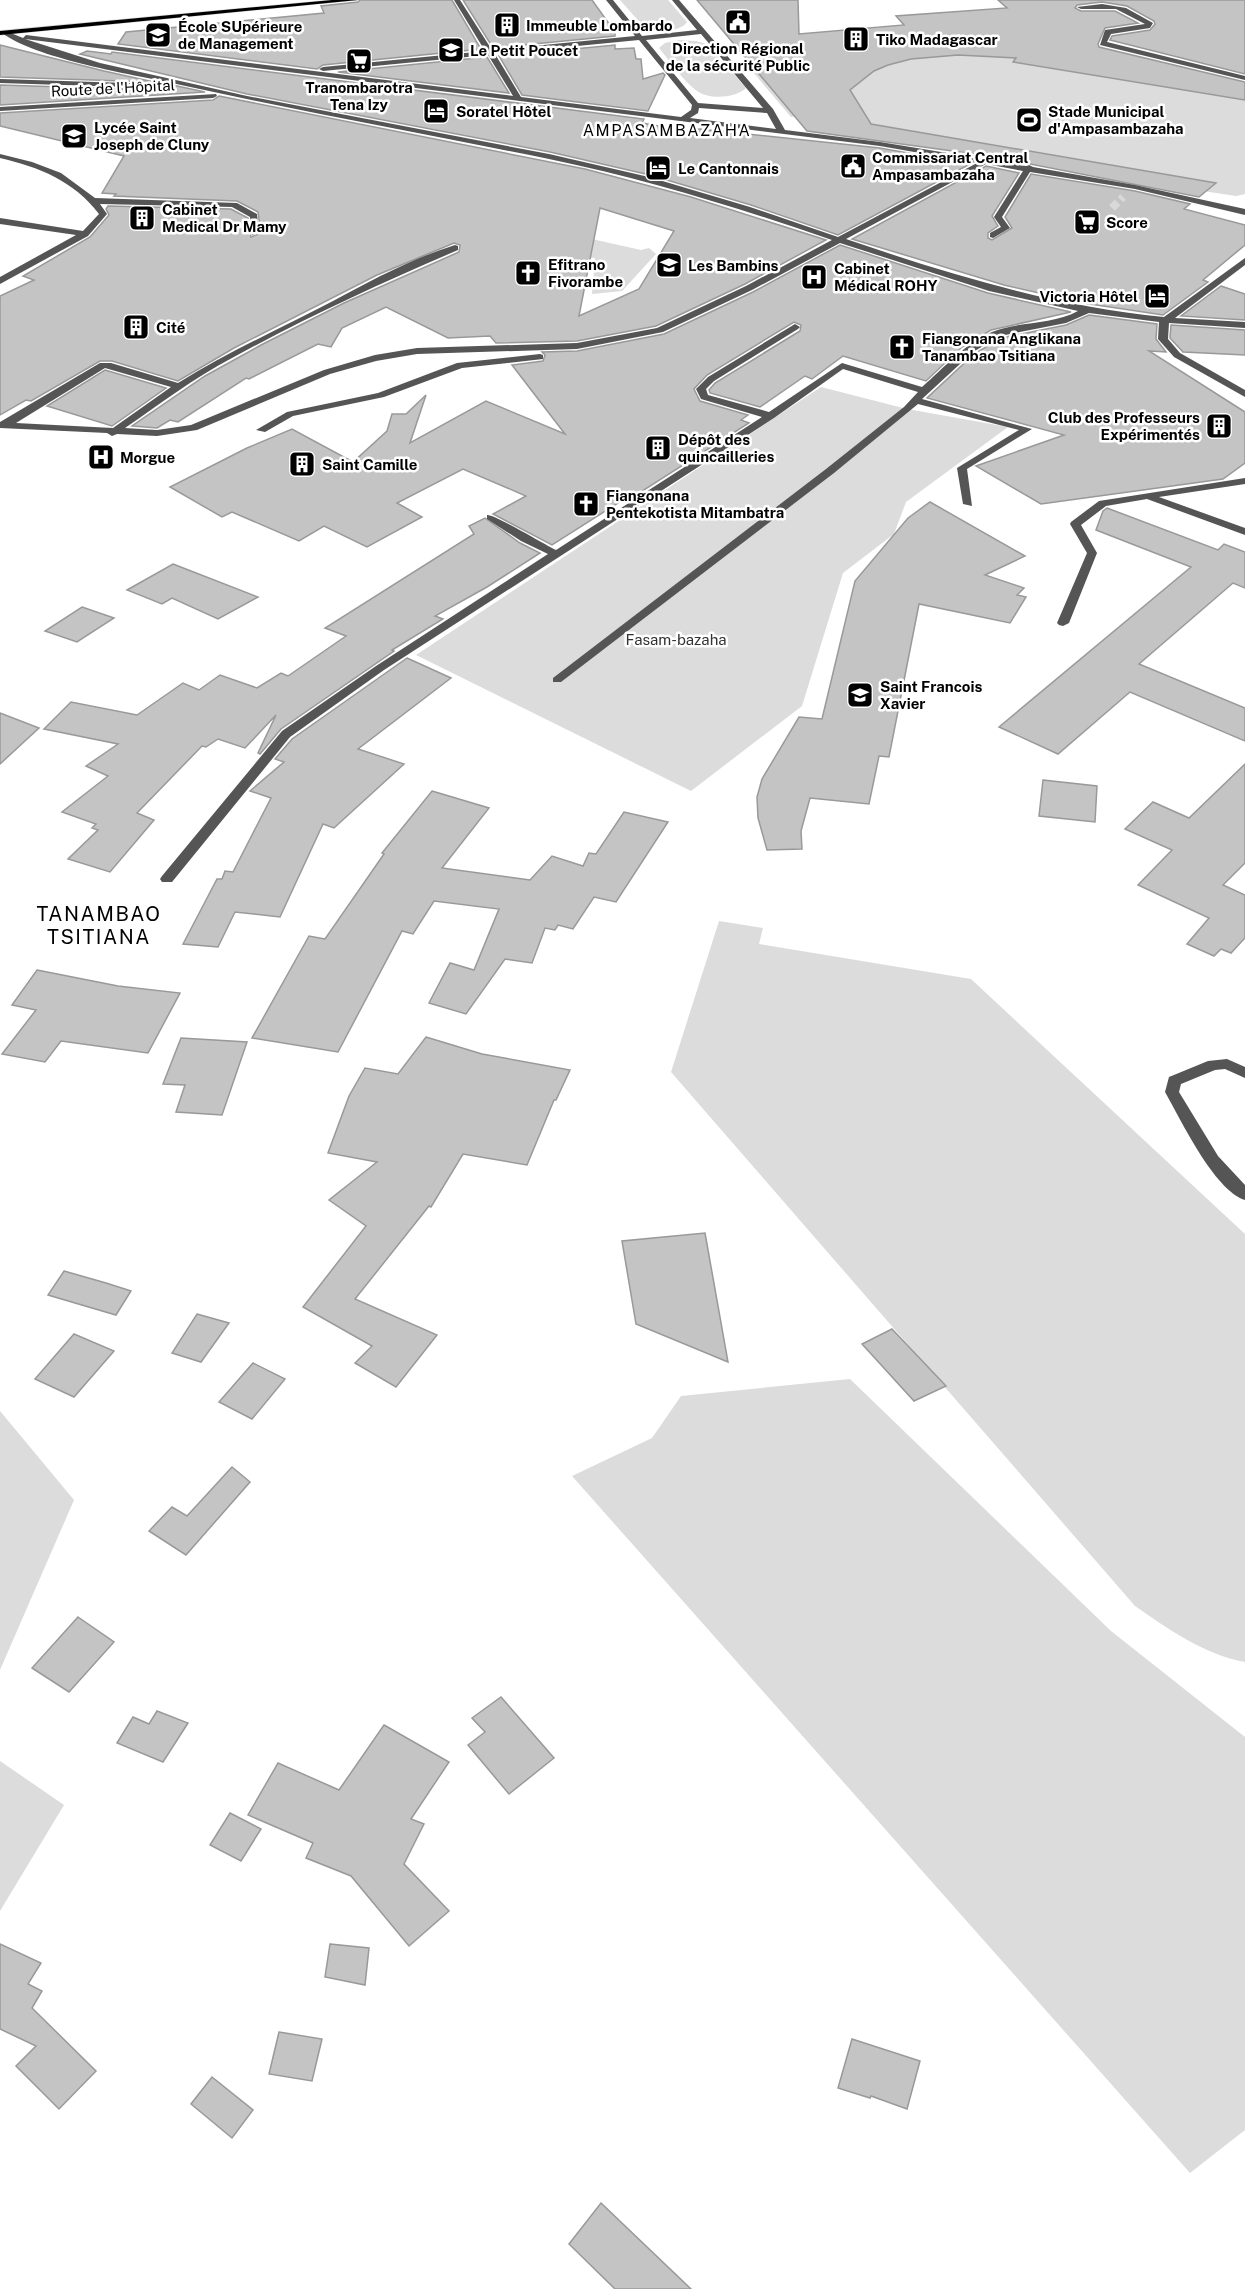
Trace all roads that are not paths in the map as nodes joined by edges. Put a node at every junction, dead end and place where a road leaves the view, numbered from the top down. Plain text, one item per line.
1 (354, 0) edge
2 (457, 0) edge
3 (609, 0) edge
4 (675, 0) edge
5 (1080, 8) dead end
6 (702, 32) junction
7 (3, 33) edge
8 (641, 38) junction
9 (492, 53) junction
10 (296, 71) junction
11 (1245, 78) edge
12 (0, 81) edge
13 (195, 87) junction
14 (228, 95) junction
15 (519, 99) junction
16 (696, 105) junction
17 (0, 109) edge
18 (770, 111) junction
19 (684, 118) junction
20 (781, 130) junction
21 (0, 156) edge
22 (988, 160) junction
23 (1029, 167) junction
24 (1135, 187) junction
25 (1123, 196) tunnel mouth
26 (95, 201) junction
27 (1245, 212) edge
28 (0, 221) edge
29 (255, 233) dead end
30 (85, 234) junction
31 (993, 235) dead end
32 (838, 238) junction
33 (455, 248) dead end
34 (1245, 261) edge
35 (0, 281) edge
36 (1087, 310) junction
37 (1164, 321) junction
38 (1245, 325) edge
39 (795, 327) dead end
40 (577, 346) junction
41 (179, 386) junction
42 (924, 390) junction
43 (1245, 394) edge
44 (915, 400) junction
45 (770, 416) junction
46 (2, 425) edge
47 (261, 430) dead end
48 (112, 433) junction
49 (1245, 481) edge
50 (1148, 497) junction
51 (968, 504) dead end
52 (491, 517) dead end
53 (1245, 532) edge
54 (556, 554) junction
55 (1063, 623) dead end
56 (557, 680) dead end
57 (167, 879) dead end
58 (1245, 1073) edge
59 (1245, 1194) edge

1 - 7 main road
2 - 9 street
3 - 8 street
4 - 6 street
5 - 11 street
6 - 8 street
6 - 18 street
7 - 10 street
7 - 13 street
8 - 9 street
8 - 16 street
9 - 10 street
9 - 15 street
10 - 15 street
12 - 13 street
13 - 14 street
14 - 17 street, Route de l'Hôpital
14 - 32 street
15 - 19 street
16 - 18 street
16 - 19 street
18 - 20 street
19 - 20 street
20 - 22 street
21 - 26 street
22 - 23 street
22 - 32 street
23 - 24 street
23 - 31 street
24 - 25 street
24 - 27 street
26 - 29 street
26 - 30 street
28 - 30 street
30 - 35 street
32 - 36 street
32 - 40 street
33 - 41 street
34 - 37 street
36 - 37 street
36 - 42 street
37 - 38 street
37 - 43 street
39 - 45 street
40 - 47 street
40 - 48 street
41 - 46 street
41 - 48 street
42 - 44 street
42 - 45 street
44 - 51 street
44 - 56 street
45 - 54 street
46 - 48 street
49 - 50 street
50 - 53 street
50 - 55 street
52 - 54 street
54 - 57 street
58 - 59 street

